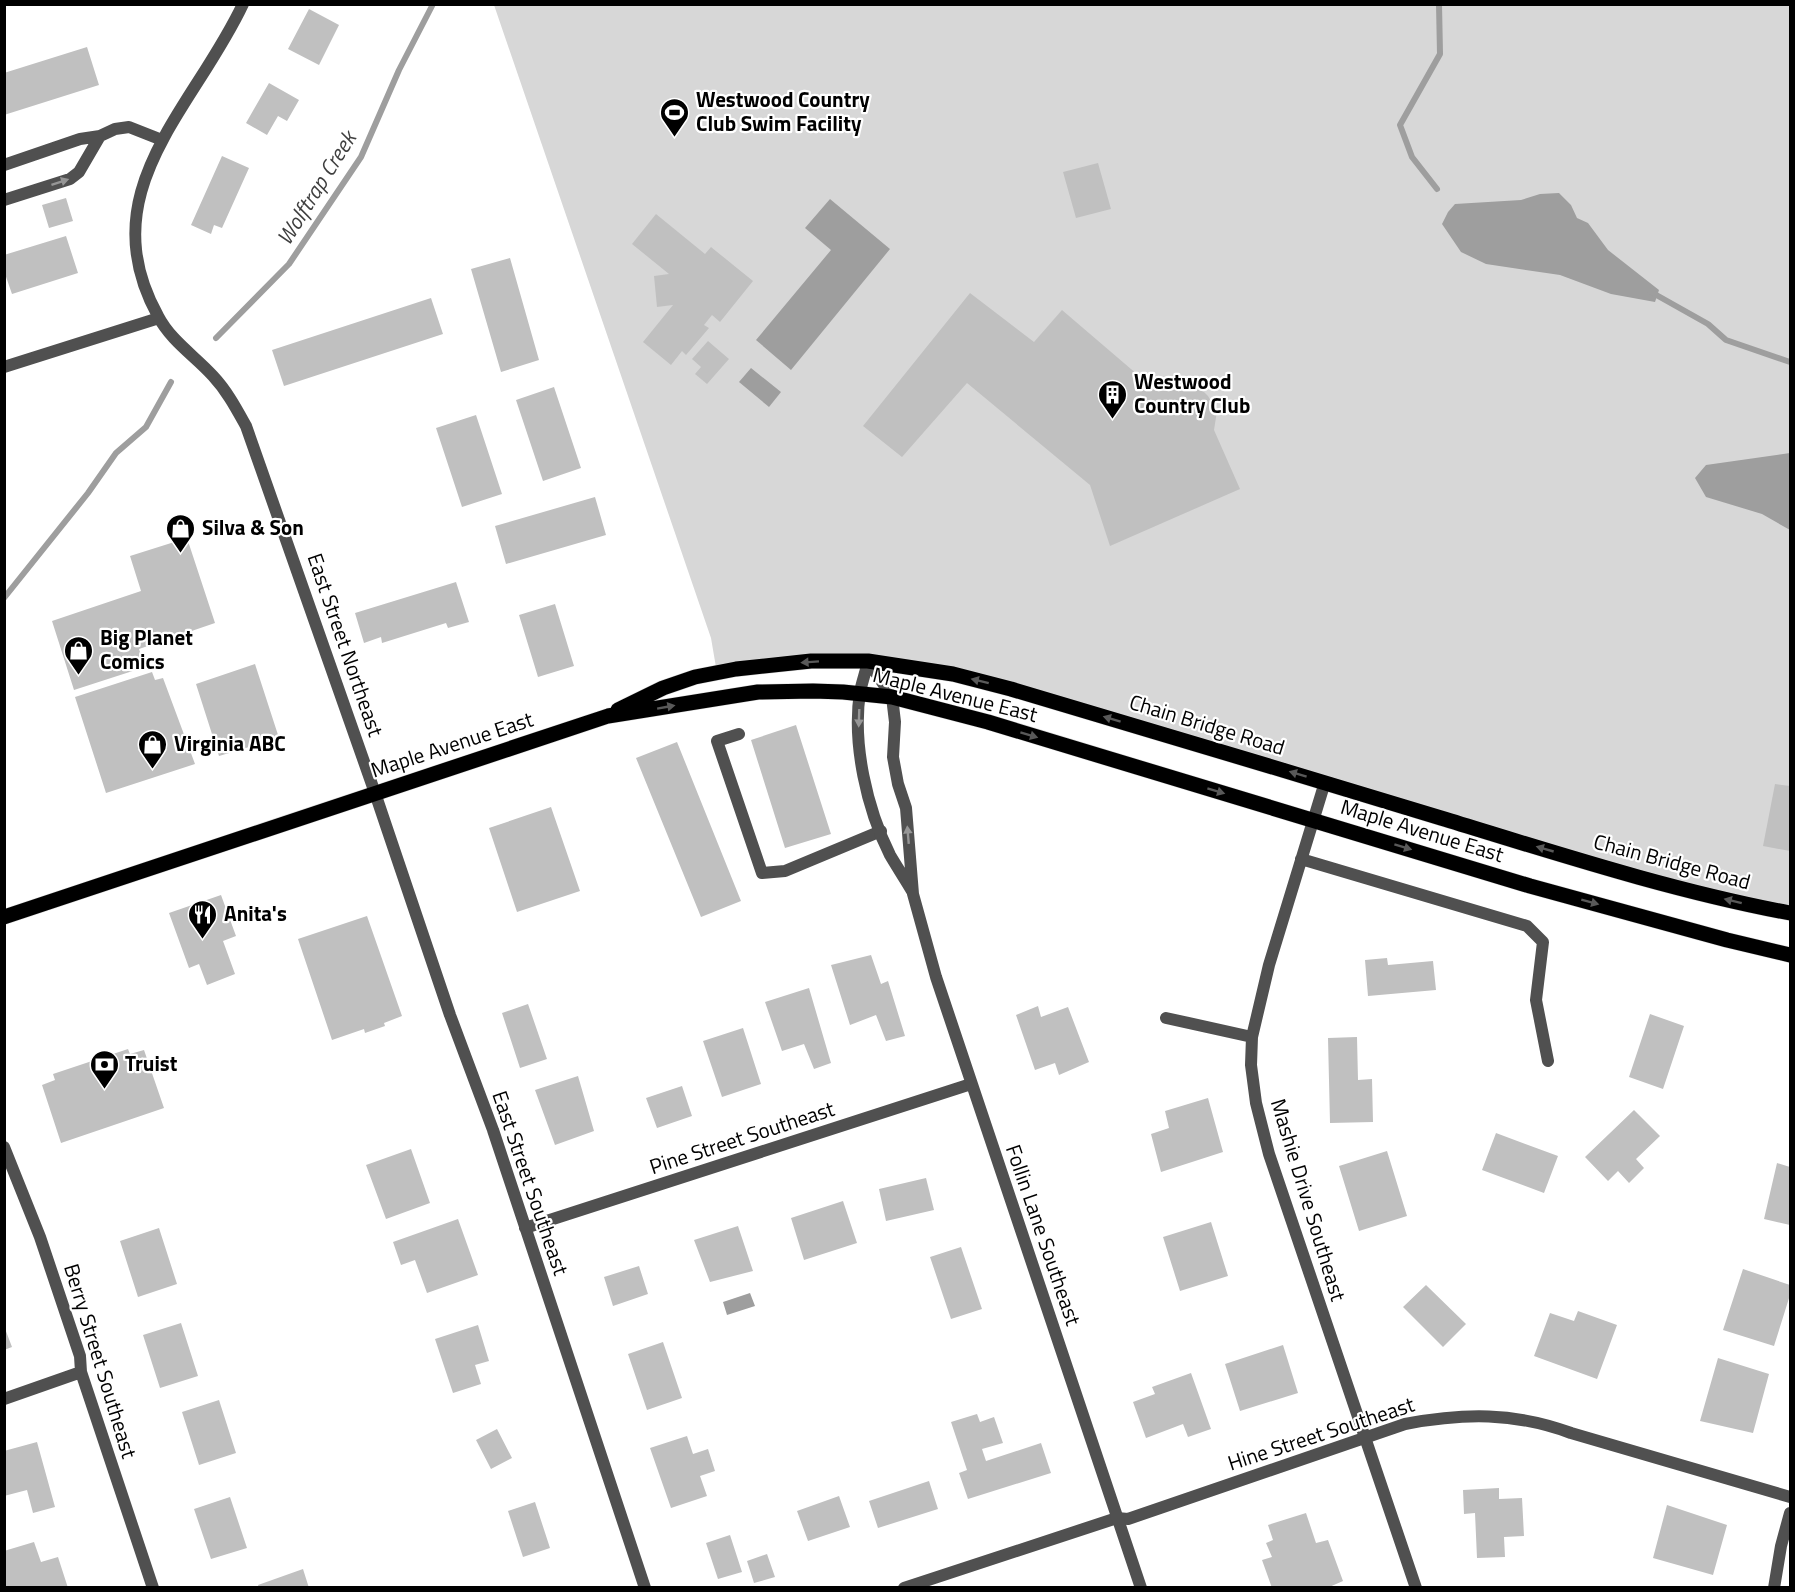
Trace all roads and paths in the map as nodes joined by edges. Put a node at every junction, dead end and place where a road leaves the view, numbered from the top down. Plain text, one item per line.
1 (243, 4) edge
2 (100, 136) junction
3 (162, 141) junction
4 (4, 165) edge
5 (4, 200) edge
6 (159, 318) junction
7 (4, 367) edge
8 (868, 661) junction
9 (860, 693) junction
10 (892, 697) junction
11 (608, 716) junction
12 (739, 734) dead end
13 (1325, 782) junction
14 (375, 793) junction
15 (1314, 820) junction
16 (881, 831) junction
17 (1301, 859) junction
18 (913, 894) junction
19 (1791, 914) edge
20 (4, 917) edge
21 (1791, 955) edge
22 (1166, 1018) dead end
23 (1252, 1037) junction
24 (1548, 1061) dead end
25 (971, 1084) junction
26 (4, 1147) edge
27 (525, 1228) junction
28 (81, 1372) junction
29 (4, 1400) edge
30 (1366, 1438) junction
31 (1791, 1497) edge
32 (1791, 1513) edge
33 (1117, 1518) junction
34 (153, 1587) edge
35 (645, 1587) edge
36 (904, 1587) edge
37 (1141, 1587) edge
38 (1416, 1587) edge
39 (1774, 1587) edge

1 - 3 street, East Street Northeast
2 - 3 street
2 - 4 street
5 -> 2 street
3 - 6 street, East Street Northeast
6 - 7 street
6 - 14 street, East Street Northeast
8 - 9 street, Follin Lane Southeast
8 - 10 street, Follin Lane Southeast
8 -> 11 main road, Chain Bridge Road
13 -> 8 main road, Chain Bridge Road
9 - 10 main road, Maple Avenue East
11 -> 9 main road, Maple Avenue East
9 -> 16 street, Follin Lane Southeast
10 -> 15 main road, Maple Avenue East
18 -> 10 street, Follin Lane Southeast
11 - 14 main road, Maple Avenue East
12 - 16 street
13 - 15 street, Mashie Drive Southeast
19 -> 13 main road, Chain Bridge Road
14 - 20 main road, Maple Avenue East
14 - 27 street, East Street Southeast
15 - 17 street, Mashie Drive Southeast
15 -> 21 main road, Maple Avenue East
16 - 18 street, Follin Lane Southeast
17 - 23 street, Mashie Drive Southeast
17 - 24 street
18 - 25 street, Follin Lane Southeast
22 - 23 street
23 - 30 street, Mashie Drive Southeast
25 - 27 street, Pine Street Southeast
25 - 33 street, Follin Lane Southeast
26 - 28 street, Berry Street Southeast
27 - 35 street, East Street Southeast
28 - 29 street
28 - 34 street, Berry Street Southeast
30 - 31 street, Hine Street Southeast
30 - 33 street, Hine Street Southeast
30 - 38 street, Mashie Drive Southeast
32 - 39 street
33 - 36 street, Hine Street Southeast
33 - 37 street, Follin Lane Southeast

